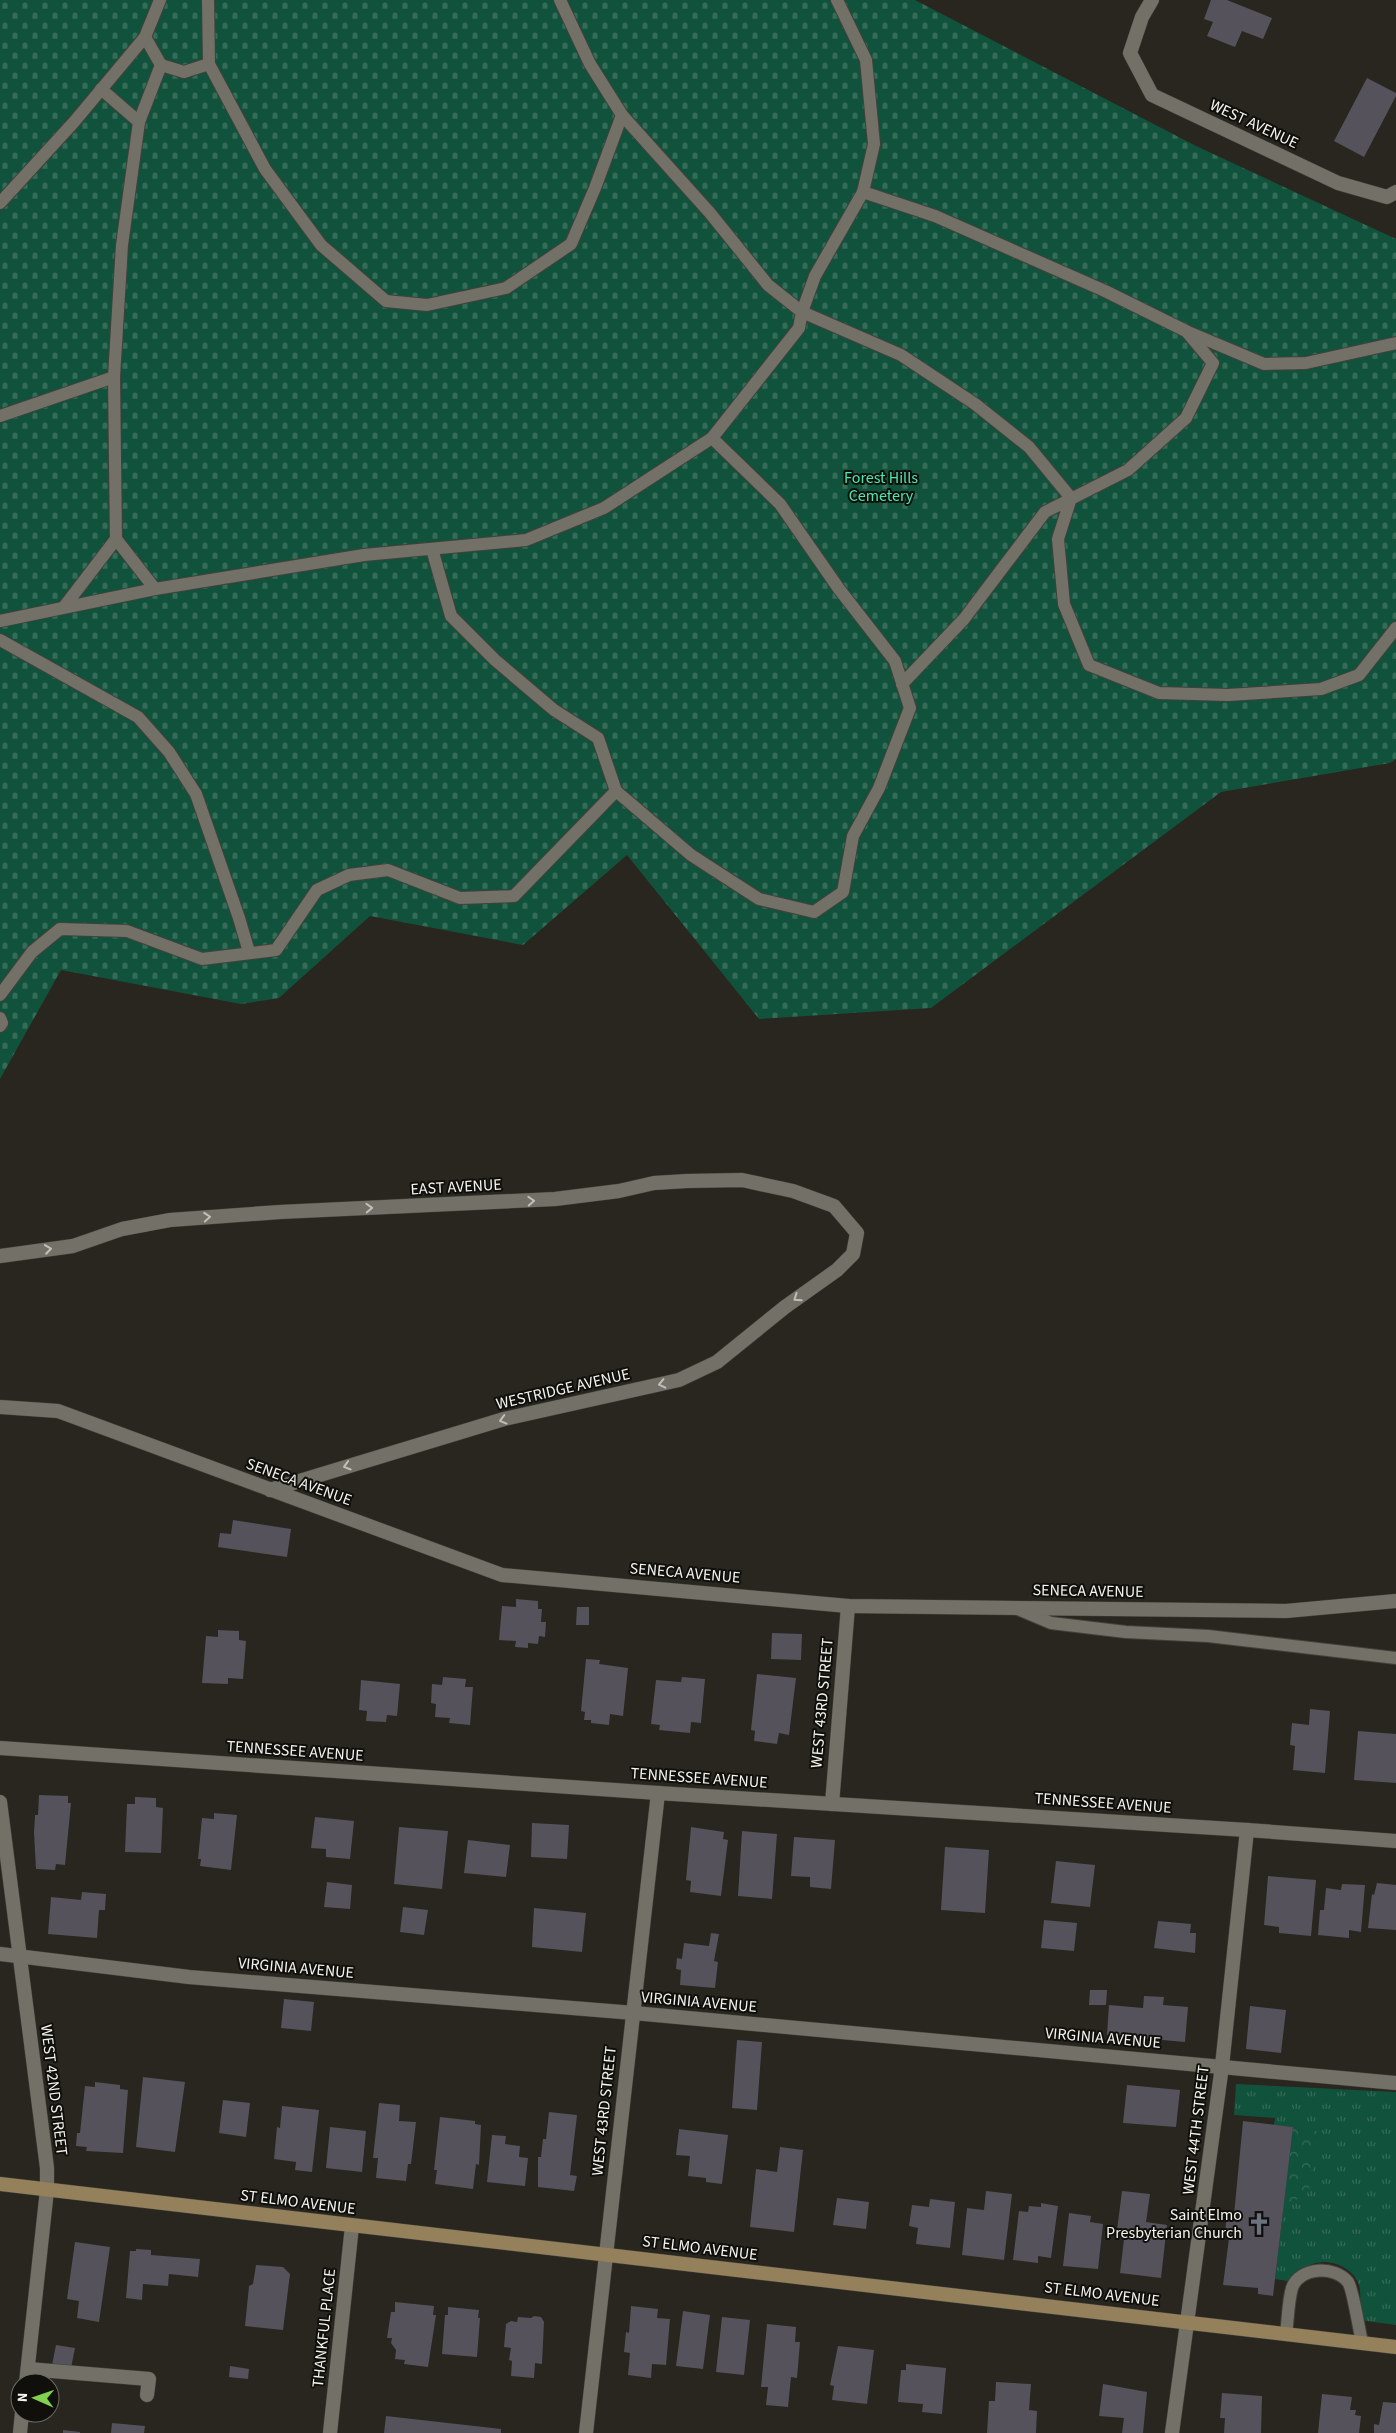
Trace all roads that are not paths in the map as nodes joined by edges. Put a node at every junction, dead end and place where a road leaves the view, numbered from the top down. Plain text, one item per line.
1 (160, 0) edge
2 (208, 0) edge
3 (560, 0) edge
4 (837, 0) edge
5 (1152, 0) edge
6 (145, 37) junction
7 (210, 64) junction
8 (161, 65) junction
9 (101, 89) junction
10 (622, 115) junction
11 (139, 122) junction
12 (863, 192) junction
13 (1391, 194) edge
14 (0, 204) edge
15 (802, 312) junction
16 (1186, 331) junction
17 (1396, 344) edge
18 (114, 377) junction
19 (0, 416) edge
20 (712, 438) junction
21 (1071, 498) junction
22 (116, 539) junction
23 (432, 549) junction
24 (155, 589) junction
25 (64, 607) junction
26 (0, 621) edge
27 (1396, 628) edge
28 (0, 640) edge
29 (902, 684) junction
30 (616, 791) junction
31 (249, 952) junction
32 (0, 995) edge
33 (0, 1018) edge
34 (0, 1026) edge
35 (0, 1256) edge
36 (837, 1270) joint
37 (0, 1407) edge
38 (270, 1490) junction
39 (1396, 1601) edge
40 (848, 1606) junction
41 (1014, 1608) junction
42 (1396, 1658) edge
43 (0, 1748) edge
44 (658, 1794) junction
45 (0, 1802) edge
46 (832, 1804) junction
47 (1248, 1830) junction
48 (1396, 1842) edge
49 (0, 1954) edge
50 (20, 1956) junction
51 (632, 2013) junction
52 (1222, 2066) junction
53 (1396, 2083) edge
54 (0, 2184) edge
55 (47, 2190) junction
56 (352, 2226) junction
57 (605, 2255) junction
58 (1187, 2321) junction
59 (1286, 2334) junction
60 (1362, 2342) junction
61 (1396, 2347) edge
62 (28, 2369) junction
63 (27, 2373) edge
64 (147, 2396) dead end
65 (330, 2433) edge
66 (586, 2433) edge
67 (1172, 2433) edge

1 - 6 lane
2 - 7 lane
3 - 10 lane
4 - 12 lane
5 - 13 street, WEST AVENUE
6 - 8 lane
6 - 9 lane
7 - 8 lane
7 - 10 lane
8 - 11 lane
9 - 11 lane
9 - 14 lane
10 - 15 lane
11 - 18 lane
12 - 15 lane
12 - 16 lane
15 - 20 lane
15 - 21 lane
16 - 17 lane
16 - 21 lane
18 - 19 lane
18 - 22 lane
20 - 23 lane
20 - 29 lane
21 - 27 lane
21 - 29 lane
22 - 24 lane
22 - 25 lane
23 - 24 lane
23 - 30 lane
24 - 25 lane
25 - 26 lane
28 - 31 lane
29 - 30 lane
30 - 31 lane
31 - 32 lane
33 - 34 lane
35 -> 36 street, EAST AVENUE
36 -> 38 street, WESTRIDGE AVENUE
37 - 38 street, SENECA AVENUE
38 - 40 street, SENECA AVENUE
39 - 41 street, SENECA AVENUE
40 - 41 street, SENECA AVENUE
40 - 46 street, WEST 43RD STREET
41 - 42 lane
43 - 44 street, TENNESSEE AVENUE
44 - 46 street, TENNESSEE AVENUE
44 - 51 street, WEST 43RD STREET
45 - 50 street, WEST 42ND STREET
46 - 47 street, TENNESSEE AVENUE
47 - 48 street, TENNESSEE AVENUE
47 - 52 street, WEST 44TH STREET
49 - 50 street, VIRGINIA AVENUE
50 - 51 street, VIRGINIA AVENUE
50 - 55 street, WEST 42ND STREET
51 - 52 street, VIRGINIA AVENUE
51 - 57 street, WEST 43RD STREET
52 - 53 street, VIRGINIA AVENUE
52 - 58 street, WEST 44TH STREET
54 - 55 main road, ST ELMO AVENUE
55 - 56 main road, ST ELMO AVENUE
55 - 62 street, WEST 42ND STREET
56 - 57 main road, ST ELMO AVENUE
56 - 65 street, THANKFUL PLACE
57 - 58 main road, ST ELMO AVENUE
57 - 66 street, WEST 43RD STREET
58 - 59 main road, ST ELMO AVENUE
58 - 67 street, WEST 44TH STREET
59 - 60 main road, ST ELMO AVENUE
59 - 60 lane
60 - 61 main road, ST ELMO AVENUE
62 - 63 street, WEST 42ND STREET
62 - 64 street

